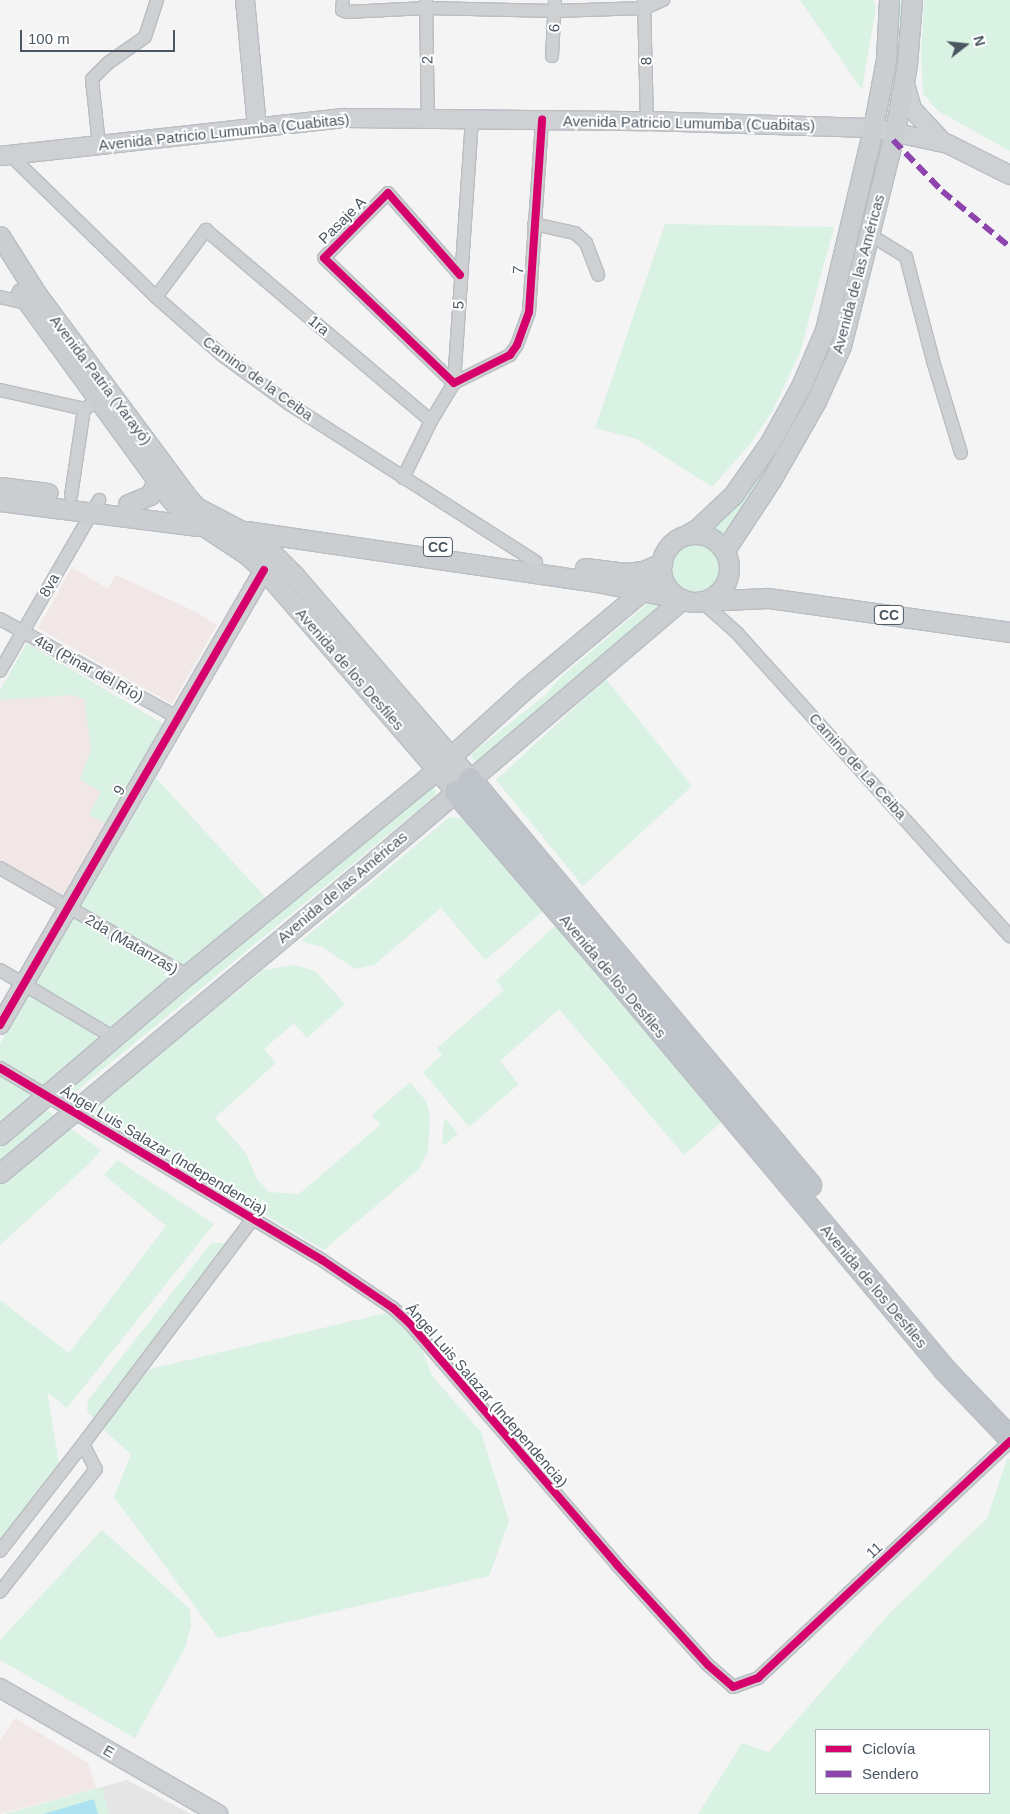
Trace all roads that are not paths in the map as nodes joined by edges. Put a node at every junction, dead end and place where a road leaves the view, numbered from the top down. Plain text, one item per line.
1 (157, 0) edge
2 (245, 0) edge
3 (663, 0) edge
4 (889, 0) edge
5 (912, 0) edge
6 (426, 4) edge
7 (644, 4) edge
8 (343, 5) edge
9 (555, 6) edge
10 (552, 56) dead end
11 (905, 84) junction
12 (428, 120) junction
13 (472, 120) junction
14 (542, 120) junction
15 (647, 121) junction
16 (257, 126) junction
17 (873, 128) junction
18 (895, 131) junction
19 (942, 142) junction
20 (99, 145) junction
21 (5, 155) edge
22 (1010, 175) edge
23 (534, 224) junction
24 (869, 234) junction
25 (0, 236) edge
26 (0, 260) edge
27 (460, 275) junction
28 (598, 275) dead end
29 (0, 297) edge
30 (156, 297) junction
31 (27, 303) junction
32 (454, 384) junction
33 (0, 390) edge
34 (91, 405) junction
35 (431, 421) junction
36 (961, 453) dead end
37 (403, 478) junction
38 (157, 481) junction
39 (0, 487) edge
40 (71, 496) junction
41 (0, 500) edge
42 (128, 504) junction
43 (96, 506) junction
44 (181, 511) junction
45 (209, 521) junction
46 (242, 531) junction
47 (686, 535) junction
48 (296, 538) junction
49 (727, 558) junction
50 (536, 562) junction
51 (662, 564) junction
52 (264, 570) junction
53 (294, 575) junction
54 (602, 583) junction
55 (641, 592) junction
56 (768, 598) junction
57 (682, 599) junction
58 (701, 601) junction
59 (615, 612) junction
60 (0, 619) edge
61 (23, 632) junction
62 (1010, 632) edge
63 (0, 671) edge
64 (177, 717) junction
65 (451, 757) junction
66 (437, 770) junction
67 (463, 786) junction
68 (0, 868) edge
69 (67, 907) junction
70 (1010, 936) edge
71 (0, 970) edge
72 (187, 975) junction
73 (23, 984) junction
74 (0, 1026) edge
75 (113, 1037) junction
76 (0, 1068) edge
77 (47, 1095) junction
78 (74, 1111) junction
79 (0, 1135) edge
80 (0, 1173) edge
81 (252, 1220) junction
82 (850, 1245) junction
83 (1010, 1417) edge
84 (1010, 1439) edge
85 (83, 1444) junction
86 (0, 1551) edge
87 (0, 1592) edge
88 (758, 1678) joint
89 (0, 1688) edge
90 (218, 1814) edge

1 - 20 street
2 - 16 main road
3 - 7 street
4 - 17 main road, Avenida de las Américas
5 - 11 main road, Avenida de las Américas
6 - 8 street
6 - 9 street
6 - 12 street, 2
7 - 9 street
7 - 15 street, 8
9 - 10 street, 6
11 - 18 main road, Avenida de las Américas
11 - 19 main road
12 - 13 main road, Avenida Patricio Lumumba (Cuabitas)
12 - 16 main road, Avenida Patricio Lumumba (Cuabitas)
13 - 14 main road, Avenida Patricio Lumumba (Cuabitas)
13 - 27 street, 5
14 - 15 main road, Avenida Patricio Lumumba (Cuabitas)
14 - 23 street, 7
15 - 17 main road, Avenida Patricio Lumumba (Cuabitas)
16 - 20 main road, Avenida Patricio Lumumba (Cuabitas)
17 - 18 main road, Avenida Patricio Lumumba (Cuabitas)
17 - 47 main road, Avenida de las Américas
18 - 19 main road, Avenida Patricio Lumumba (Cuabitas)
18 - 24 main road, Avenida de las Américas
19 - 22 main road, Avenida Patricio Lumumba (Cuabitas)
20 - 21 main road, Avenida Patricio Lumumba (Cuabitas)
21 - 30 street, Camino de la Ceiba
23 - 28 street
23 - 32 street, 7
24 - 36 street
24 - 49 main road, Avenida de las Américas
25 - 45 main road, Avenida Patria (Yarayó)
26 - 31 main road, Avenida Patria (Yarayó)
27 - 32 street, 5
27 - 32 street, Pasaje A
29 - 31 street
30 - 35 street, 1ra
30 - 37 street, Camino de la Ceiba
31 - 34 main road, Avenida Patria (Yarayó)
32 - 35 street, 5
33 - 34 street
34 - 38 main road, Avenida Patria (Yarayó)
34 - 40 street
35 - 37 street, 5
37 - 50 street, Camino de la Ceiba
38 - 42 main road
38 - 44 main road, Avenida Patria (Yarayó)
39 - 40 main road, CC
40 - 43 main road, CC
41 - 43 main road, CC
42 - 43 main road, CC
42 - 44 main road, CC
43 - 45 main road, CC
43 - 61 street, 8va
44 - 45 main road
45 - 46 main road, CC
45 - 50 main road, CC
45 - 52 main road, Avenida de los Desfiles
46 - 48 main road, CC
46 - 53 main road, Avenida de los Desfiles
47 - 49 main road
47 - 51 main road
48 - 53 main road
48 - 54 main road, CC
49 - 56 main road, CC
49 - 58 main road
50 - 51 main road, CC
51 - 55 main road, Avenida de las Américas
51 - 57 main road
52 - 64 main road, 9
52 - 66 main road, Avenida de los Desfiles
53 - 65 main road, Avenida de los Desfiles
54 - 55 main road, CC
54 - 59 main road
55 - 57 main road, CC
55 - 59 main road, Avenida de las Américas
56 - 58 main road, CC
56 - 62 main road, CC
57 - 58 main road
57 - 67 main road, Avenida de las Américas
58 - 70 street, Camino de La Ceiba
59 - 65 main road, Avenida de las Américas
60 - 61 street, 4ta (Pinar del Río)
61 - 63 street, 8va
61 - 64 street, 4ta (Pinar del Río)
64 - 69 main road, 9
65 - 66 main road, Avenida de las Américas
65 - 67 main road, Avenida de los Desfiles
66 - 67 main road, Avenida de los Desfiles
66 - 72 main road, Avenida de las Américas
67 - 78 main road, Avenida de las Américas
67 - 82 highway, Avenida de los Desfiles
68 - 69 street, 2da (Matanzas)
69 - 72 street, 2da (Matanzas)
69 - 73 main road, 9
71 - 73 street
72 - 75 main road, Avenida de las Américas
73 - 74 main road, 9
73 - 75 street
75 - 77 main road, Avenida de las Américas
76 - 77 street, Ángel Luis Salazar (Independencia)
77 - 78 street, Ángel Luis Salazar (Independencia)
77 - 79 main road, Avenida de las Américas
78 - 80 main road, Avenida de las Américas
78 - 81 street, Ángel Luis Salazar (Independencia)
81 - 85 street
81 - 88 street, Ángel Luis Salazar (Independencia)
82 - 83 highway, Avenida de los Desfiles
82 - 84 highway, Avenida de los Desfiles
84 - 88 street, 11
85 - 86 street
85 - 87 street
89 - 90 main road, E

